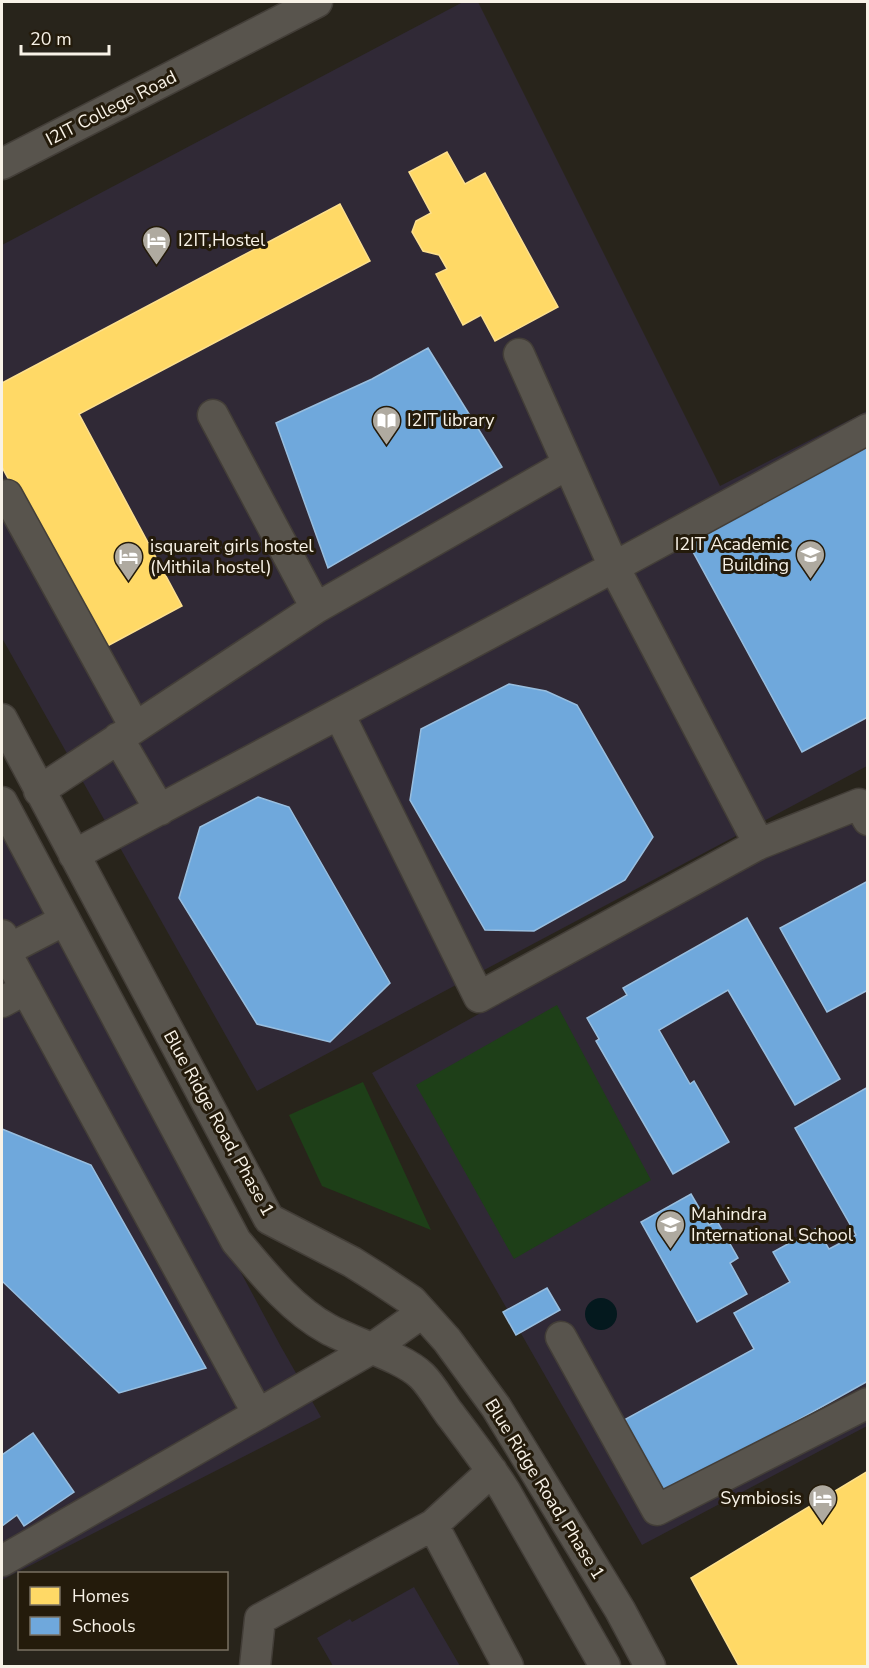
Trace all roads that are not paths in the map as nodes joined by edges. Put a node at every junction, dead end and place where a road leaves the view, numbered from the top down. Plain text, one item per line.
1 (317, 2) edge
2 (2, 164) edge
3 (519, 354) dead end
4 (213, 415) dead end
5 (867, 429) edge
6 (568, 464) junction
7 (7, 495) dead end
8 (614, 567) junction
9 (316, 608) junction
10 (339, 714) junction
11 (2, 719) edge
12 (127, 733) junction
13 (39, 790) junction
14 (2, 802) edge
15 (160, 810) junction
16 (867, 820) edge
17 (759, 844) junction
18 (74, 855) junction
19 (65, 920) junction
20 (3, 943) edge
21 (14, 995) edge
22 (422, 1313) junction
23 (561, 1338) dead end
24 (371, 1348) junction
25 (867, 1403) edge
26 (258, 1414) junction
27 (492, 1471) junction
28 (432, 1525) junction
29 (2, 1561) edge
30 (255, 1666) edge
31 (508, 1666) edge
32 (605, 1666) edge
33 (650, 1666) edge

1 - 2 street, I2IT College Road
3 - 6 street
4 - 9 street
5 - 8 street
6 - 8 street
6 - 9 street
7 - 12 street
8 - 10 street
8 - 17 street
9 - 12 street
10 - 15 street
10 - 17 street
11 - 13 street, Blue Ridge Road, Phase 1
12 - 13 street
12 - 15 street
13 - 18 street, Blue Ridge Road, Phase 1
14 - 19 street, Blue Ridge Road, Phase 1
15 - 18 street
16 - 17 street
18 - 22 street, Blue Ridge Road, Phase 1
19 - 20 street
19 - 24 street, Blue Ridge Road, Phase 1
20 - 21 street
21 - 26 street
22 - 24 street
22 - 33 street, Blue Ridge Road, Phase 1
23 - 25 street
24 - 26 street
24 - 27 street, Blue Ridge Road, Phase 1
26 - 29 street
27 - 28 street
27 - 32 street, Blue Ridge Road, Phase 1
28 - 30 street
28 - 31 street

